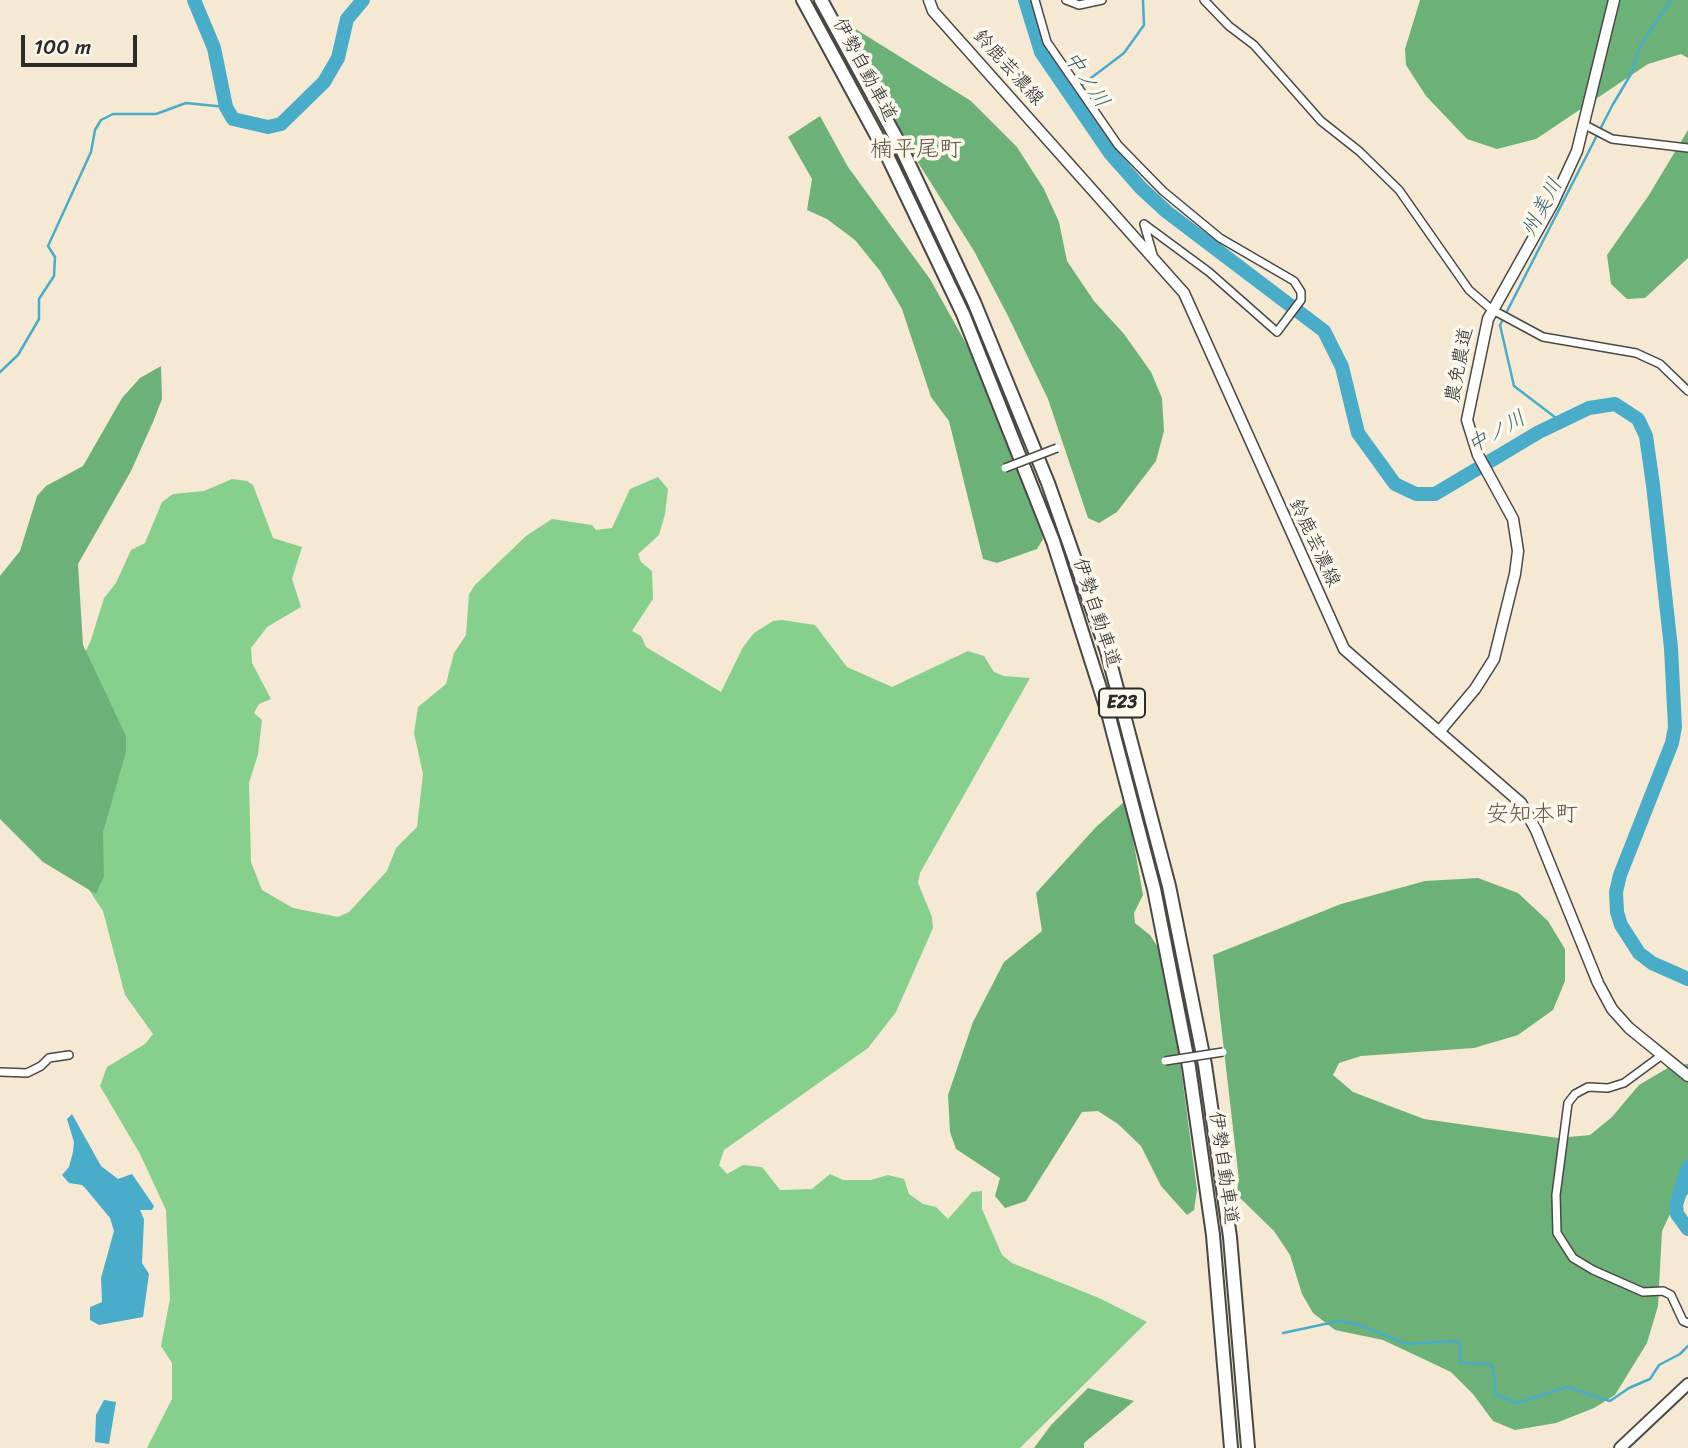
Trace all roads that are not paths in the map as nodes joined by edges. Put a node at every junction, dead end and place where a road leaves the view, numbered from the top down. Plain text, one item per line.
1 (803, 0) edge
2 (929, 0) edge
3 (1035, 0) edge
4 (1066, 0) edge
5 (1102, 0) edge
6 (1204, 0) edge
7 (1614, 0) edge
8 (823, 4) edge
9 (1586, 125) junction
10 (1688, 148) edge
11 (1153, 255) junction
12 (1495, 312) junction
13 (1688, 391) edge
14 (1057, 448) dead end
15 (1005, 468) dead end
16 (1440, 732) junction
17 (1223, 1052) dead end
18 (69, 1055) dead end
19 (1662, 1055) junction
20 (1165, 1061) dead end
21 (0, 1072) edge
22 (1688, 1076) edge
23 (1688, 1323) edge
24 (1688, 1384) edge
25 (1231, 1448) edge
26 (1248, 1448) edge
27 (1620, 1448) edge

1 - 25 highway, 伊勢自動車道 / E23
2 - 11 main road, 鈴鹿芸濃線
3 - 11 street
4 - 5 street
6 - 12 street
7 - 9 main road, 農免農道
8 - 26 highway, 伊勢自動車道 / E23
9 - 10 street
9 - 12 main road, 農免農道
11 - 16 main road, 鈴鹿芸濃線
12 - 13 street
12 - 16 main road, 農免農道
14 - 15 street, bridge
16 - 19 main road, 鈴鹿芸濃線
17 - 20 street, bridge
18 - 21 street
19 - 22 main road, 鈴鹿芸濃線
19 - 23 street
24 - 27 main road

